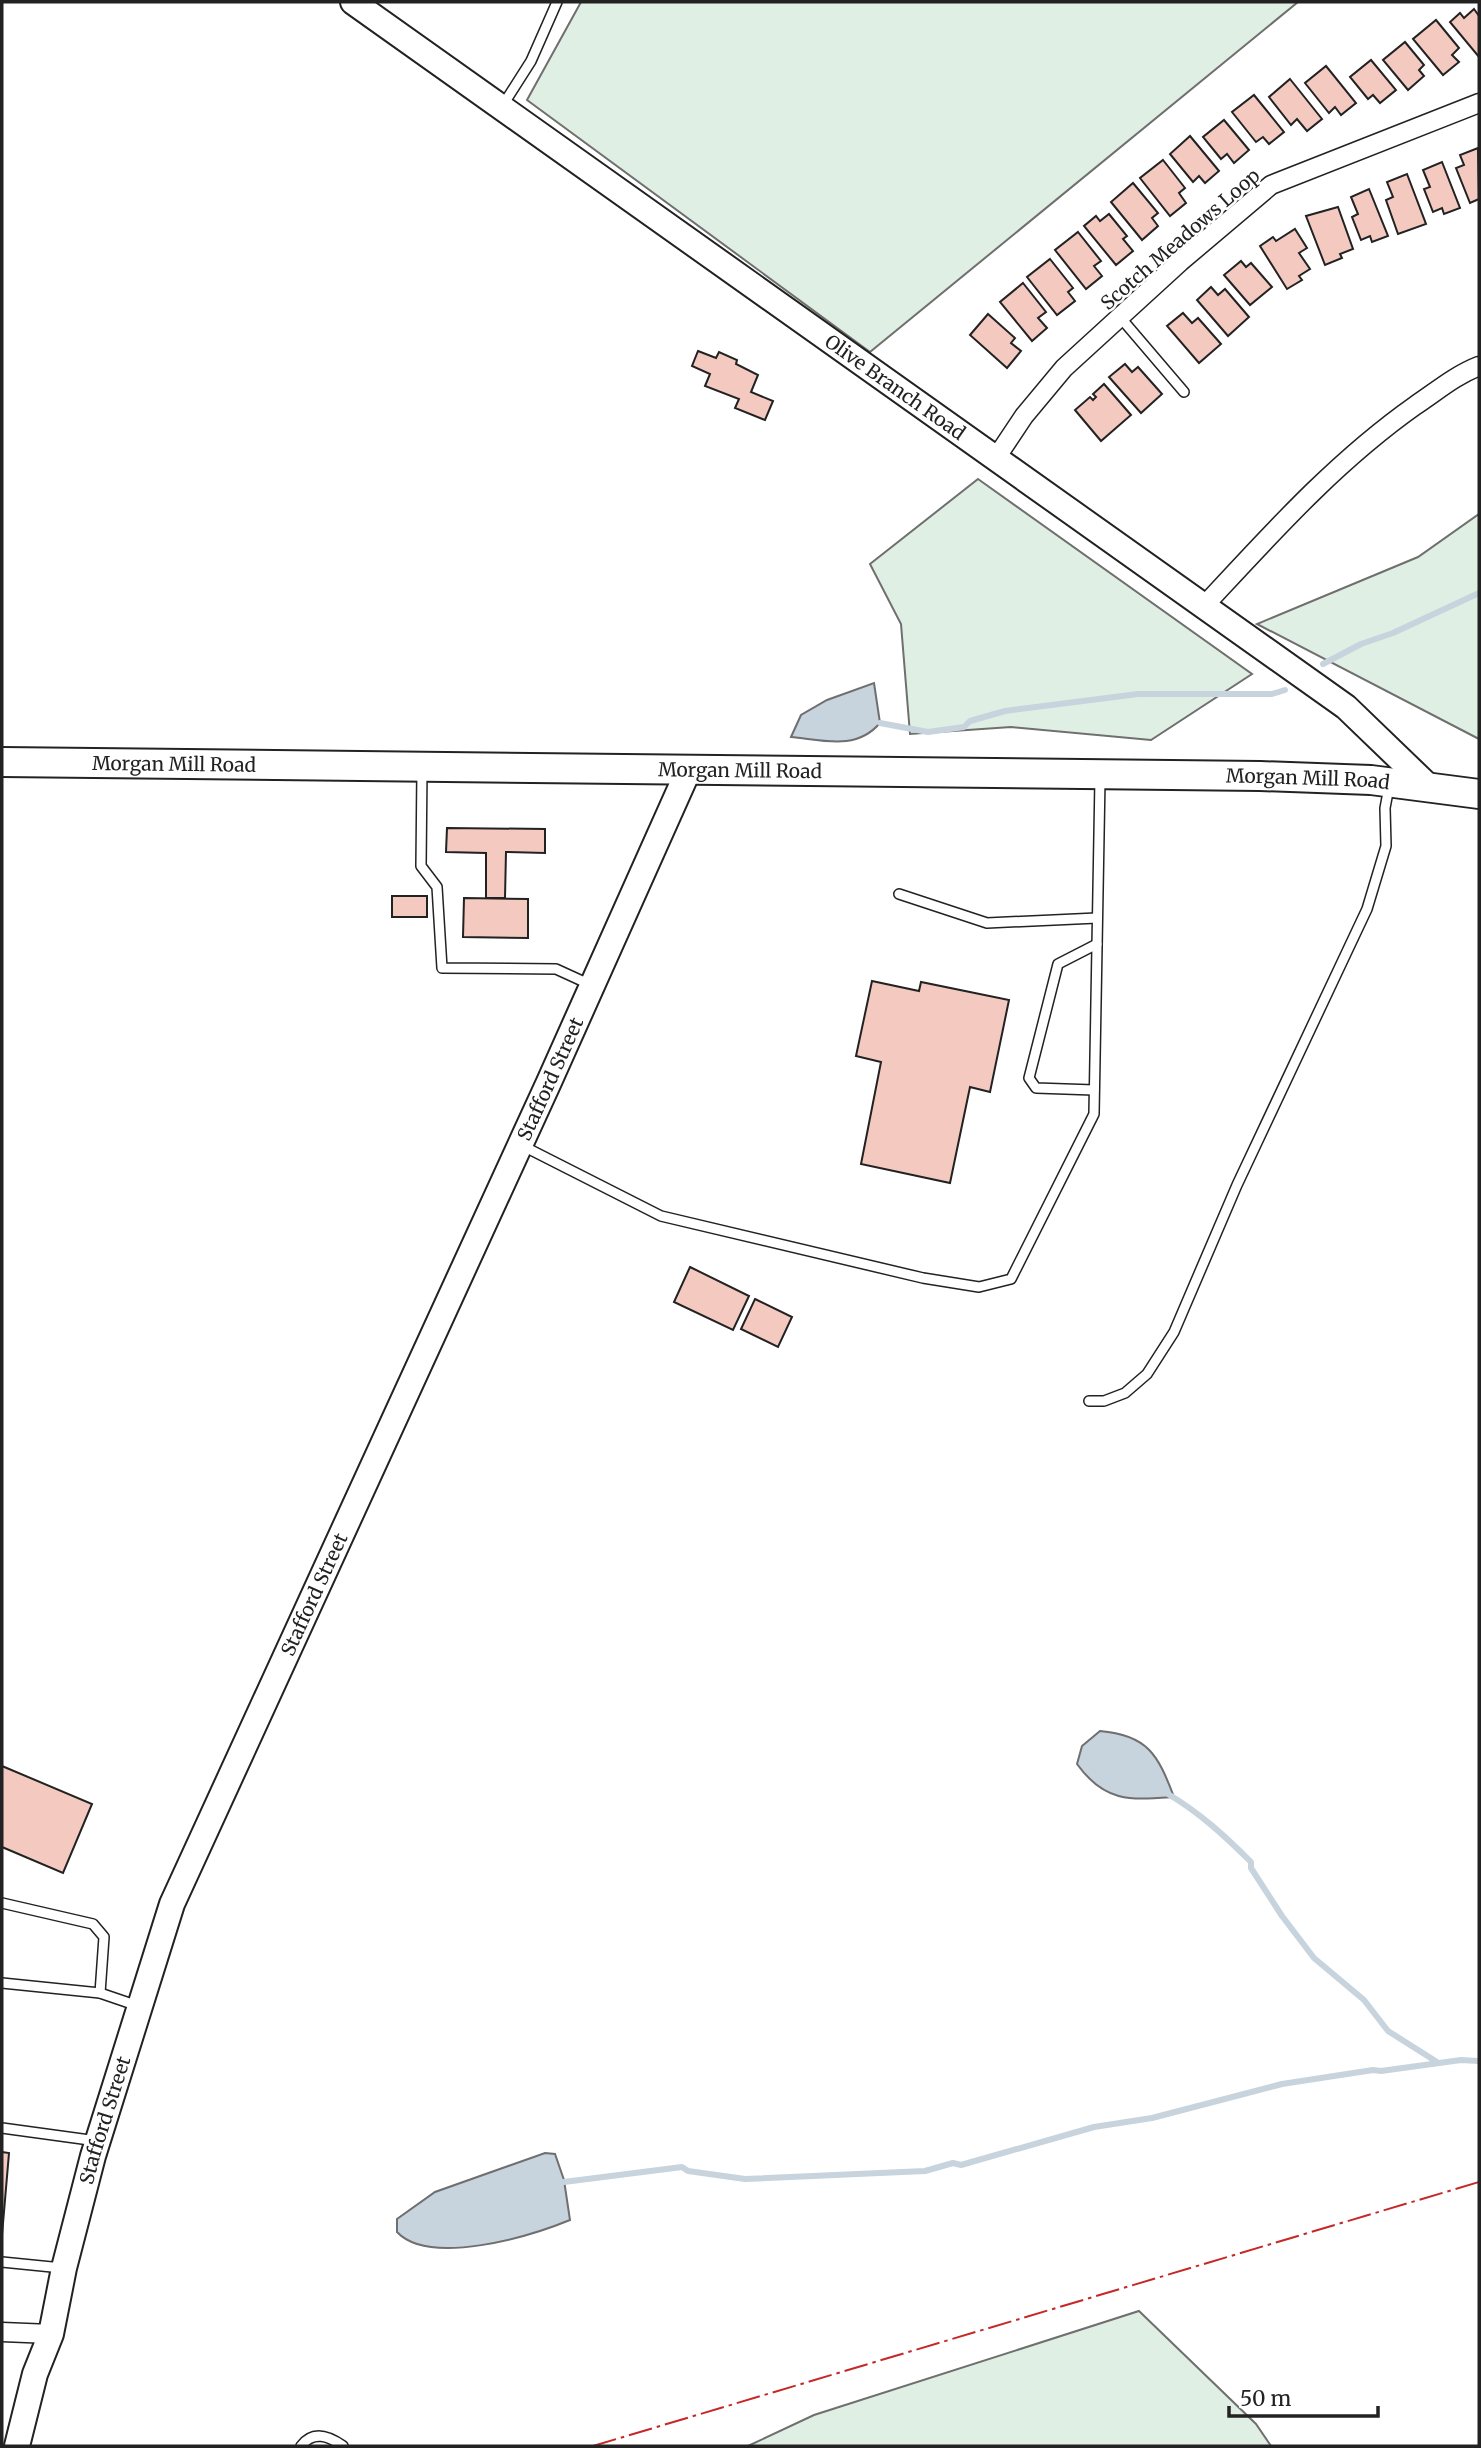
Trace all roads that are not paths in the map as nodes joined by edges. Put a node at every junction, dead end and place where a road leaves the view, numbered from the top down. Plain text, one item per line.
1 (353, 2) edge
2 (557, 2) edge
3 (1479, 103) edge
4 (502, 106) junction
5 (1119, 317) junction
6 (1479, 366) edge
7 (1184, 392) dead end
8 (996, 458) junction
9 (1203, 606) junction
10 (2, 762) edge
11 (422, 766) junction
12 (689, 769) junction
13 (1100, 774) junction
14 (1390, 782) junction
15 (1428, 786) junction
16 (1479, 794) edge
17 (899, 894) dead end
18 (1097, 918) junction
19 (1097, 944) junction
20 (592, 986) junction
21 (1094, 1090) junction
22 (520, 1145) junction
23 (1089, 1401) dead end
24 (2, 1903) edge
25 (2, 1983) edge
26 (100, 1993) junction
27 (139, 2007) junction
28 (2, 2128) edge
29 (97, 2141) junction
30 (2, 2262) edge
31 (64, 2269) junction
32 (2, 2332) edge
33 (51, 2334) junction
34 (17, 2446) edge
35 (301, 2446) edge
36 (343, 2446) edge

1 - 4 street, Olive Branch Road
2 - 4 lane
3 - 5 street, Scotch Meadows Loop
4 - 8 street, Olive Branch Road
5 - 7 lane
5 - 8 street, Scotch Meadows Loop
6 - 9 street
8 - 9 street, Olive Branch Road
9 - 15 street, Olive Branch Road
10 - 11 main road, Morgan Mill Road
11 - 12 main road, Morgan Mill Road
11 - 20 lane
12 - 13 main road, Morgan Mill Road
12 - 20 street, Stafford Street
13 - 14 main road, Morgan Mill Road
13 - 18 lane
14 - 15 main road, Morgan Mill Road
14 - 23 lane
15 - 16 main road, Morgan Mill Road
17 - 18 lane
18 - 19 lane
19 - 21 lane
19 - 21 lane
20 - 22 street, Stafford Street
21 - 22 lane
22 - 27 street, Stafford Street
24 - 26 lane
25 - 26 lane
26 - 27 lane
27 - 29 street, Stafford Street
28 - 29 lane
29 - 31 street, Stafford Street
30 - 31 lane
31 - 33 street, Stafford Street
32 - 33 street
33 - 34 street, Stafford Street
35 - 36 lane

